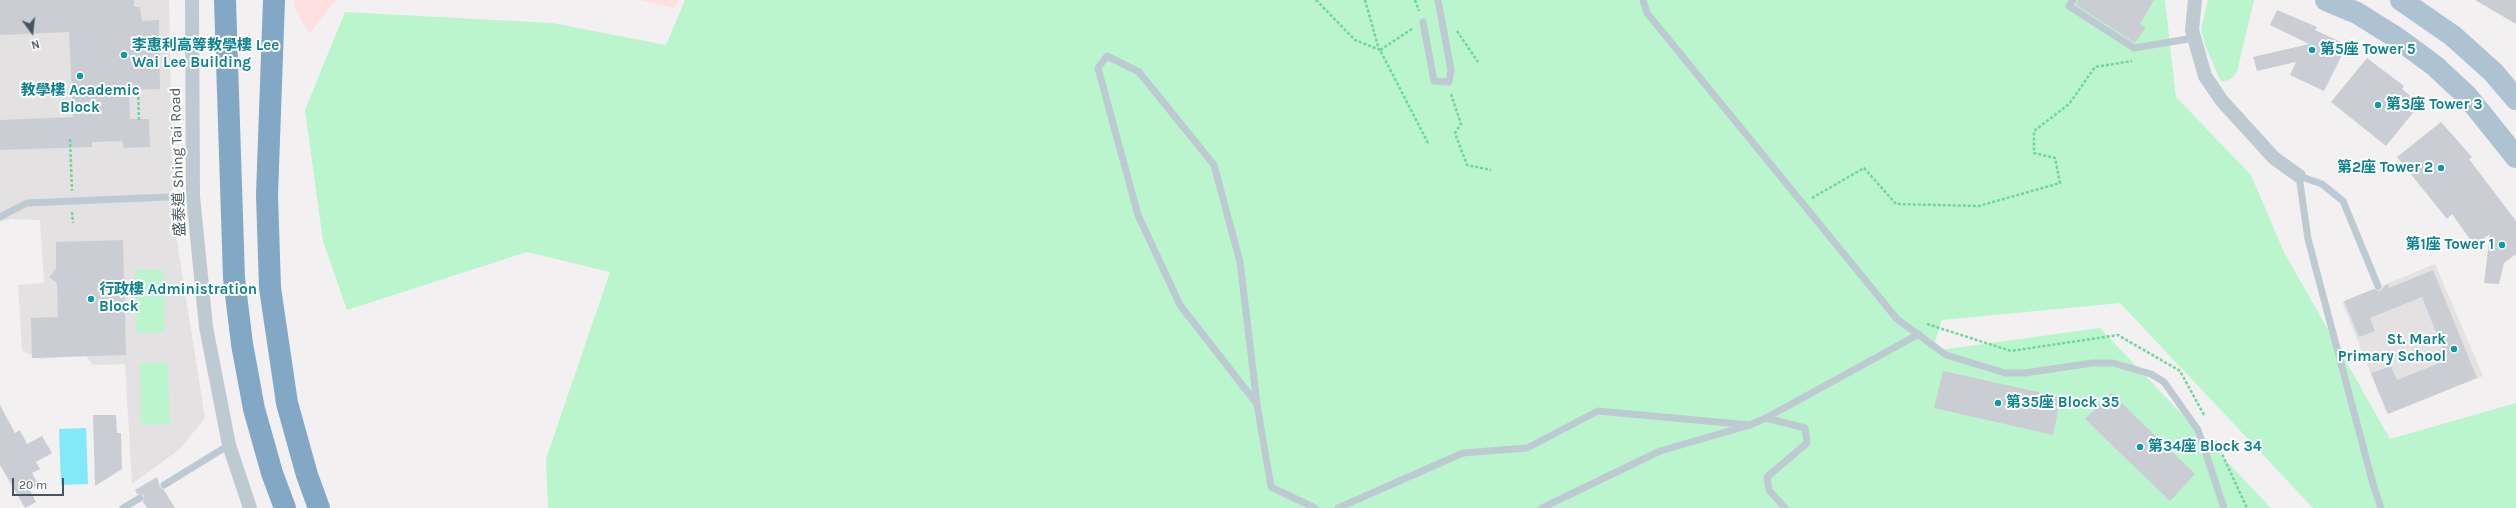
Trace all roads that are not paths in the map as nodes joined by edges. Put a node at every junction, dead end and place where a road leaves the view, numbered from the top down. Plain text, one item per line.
1 (192, 0) edge
2 (225, 0) edge
3 (240, 0) edge
4 (274, 0) edge
5 (1438, 0) edge
6 (1643, 0) edge
7 (2073, 0) edge
8 (2195, 0) edge
9 (2326, 0) edge
10 (2401, 0) edge
11 (1423, 22) road end
12 (2194, 38) junction
13 (2516, 99) edge
14 (231, 147) junction
15 (2516, 157) edge
16 (2299, 176) junction
17 (193, 196) junction
18 (0, 217) edge
19 (2378, 286) dead end
20 (1919, 334) junction
21 (1257, 404) junction
22 (1766, 418) junction
23 (1750, 425) junction
24 (229, 445) junction
25 (164, 485) dead end
26 (140, 498) dead end
27 (123, 508) edge
28 (250, 508) edge
29 (285, 508) edge
30 (319, 508) edge
31 (1315, 508) edge
32 (1338, 508) edge
33 (1542, 508) edge
34 (1785, 508) edge
35 (2224, 508) edge
36 (2381, 508) edge

1 - 17 street, 盛泰道 Shing Tai Road
2 - 14 highway
3 - 14 highway
4 - 30 highway
5 - 11 lane
6 - 20 lane
7 - 12 lane
8 - 12 street
9 - 15 main road
10 - 13 main road
12 - 16 street
14 - 29 highway
16 - 19 lane
16 - 36 lane
17 - 18 lane
17 - 24 street, 盛泰道 Shing Tai Road
20 - 22 lane
20 - 35 lane
21 - 21 lane
21 - 31 lane
22 - 23 lane
22 - 34 lane
23 - 32 lane
23 - 33 lane
24 - 25 lane
24 - 28 street, 盛泰道 Shing Tai Road
26 - 27 lane

